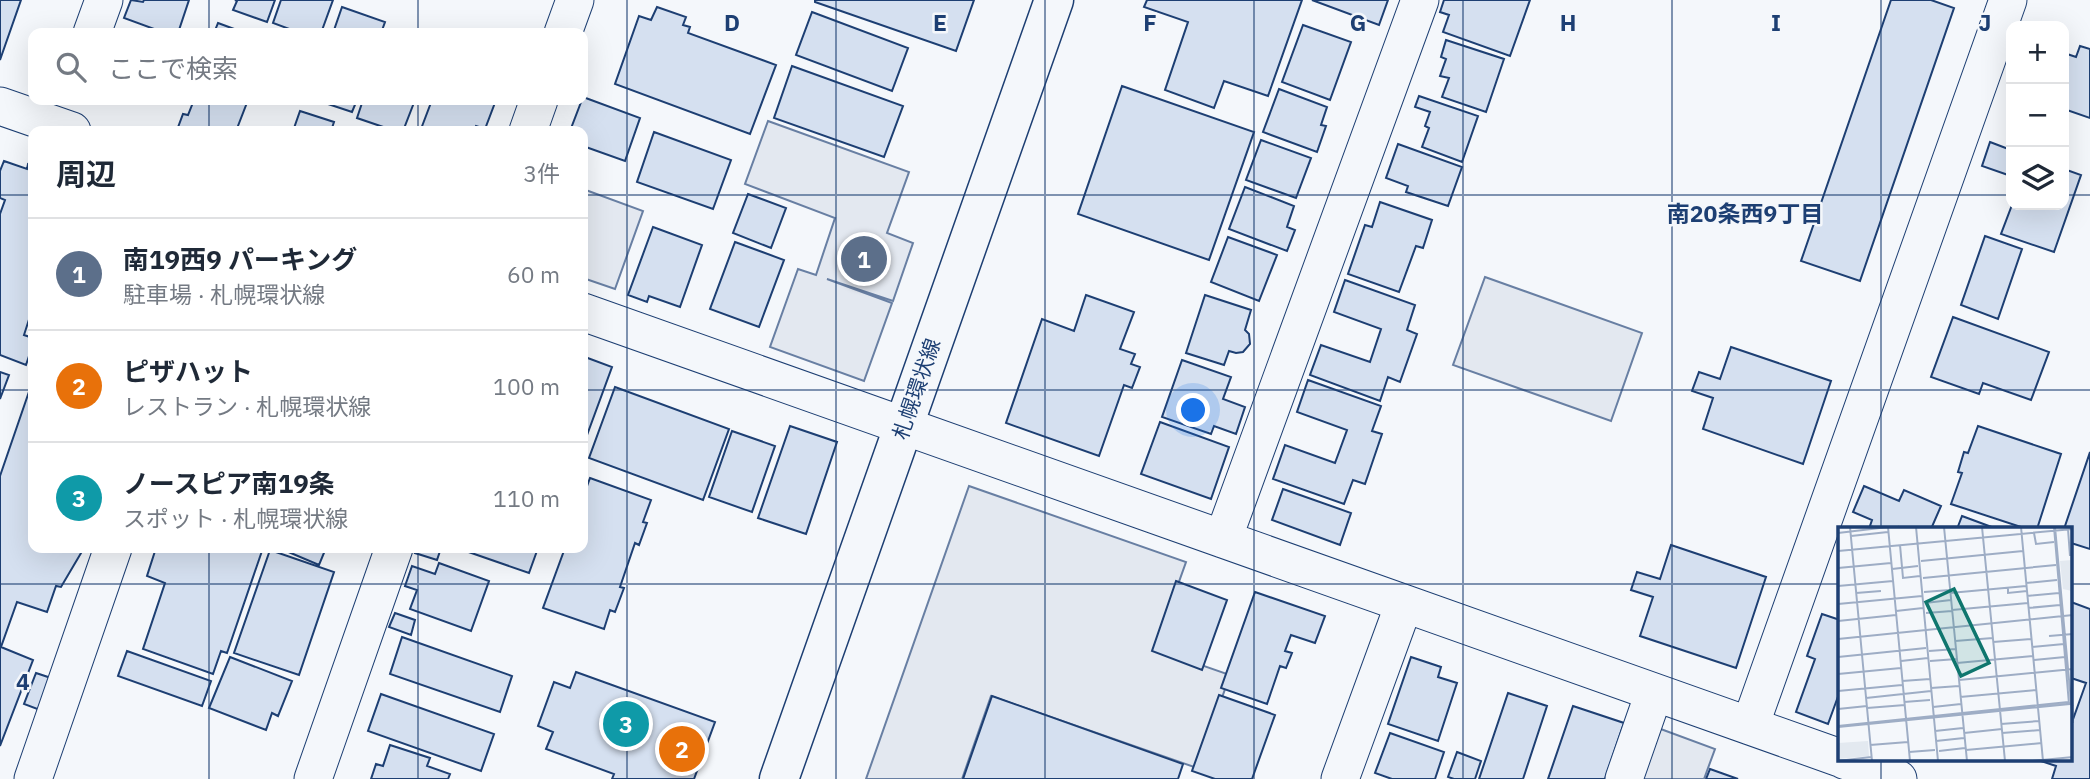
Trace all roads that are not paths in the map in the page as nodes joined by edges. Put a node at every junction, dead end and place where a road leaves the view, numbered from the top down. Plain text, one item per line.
1 (104, 0) edge
2 (575, 0) edge
3 (1054, 0) edge
4 (1420, 0) edge
5 (2008, 0) edge
6 (94, 28) edge
7 (565, 28) edge
8 (538, 105) edge
9 (0, 106) edge
10 (66, 119) edge
11 (530, 126) edge
12 (588, 315) edge
13 (904, 426) junction
14 (1223, 539) junction
15 (111, 553) edge
16 (392, 553) edge
17 (1404, 604) junction
18 (1654, 693) junction
19 (1750, 726) junction
20 (1838, 758) edge
21 (1850, 762) edge
22 (33, 779) edge
23 (313, 779) edge
24 (779, 779) edge
25 (1340, 779) edge
26 (1624, 779) edge
27 (1898, 779) edge

1 - 6 street
2 - 7 street
3 - 13 main road, 札幌環状線
4 - 14 street
5 - 19 street
8 - 11 street
9 - 10 street
12 - 13 street
13 - 14 street
13 - 24 main road, 札幌環状線
14 - 17 street
15 - 22 street
16 - 23 street
17 - 18 street
17 - 25 street
18 - 19 street
18 - 26 street
19 - 20 street
21 - 27 street

